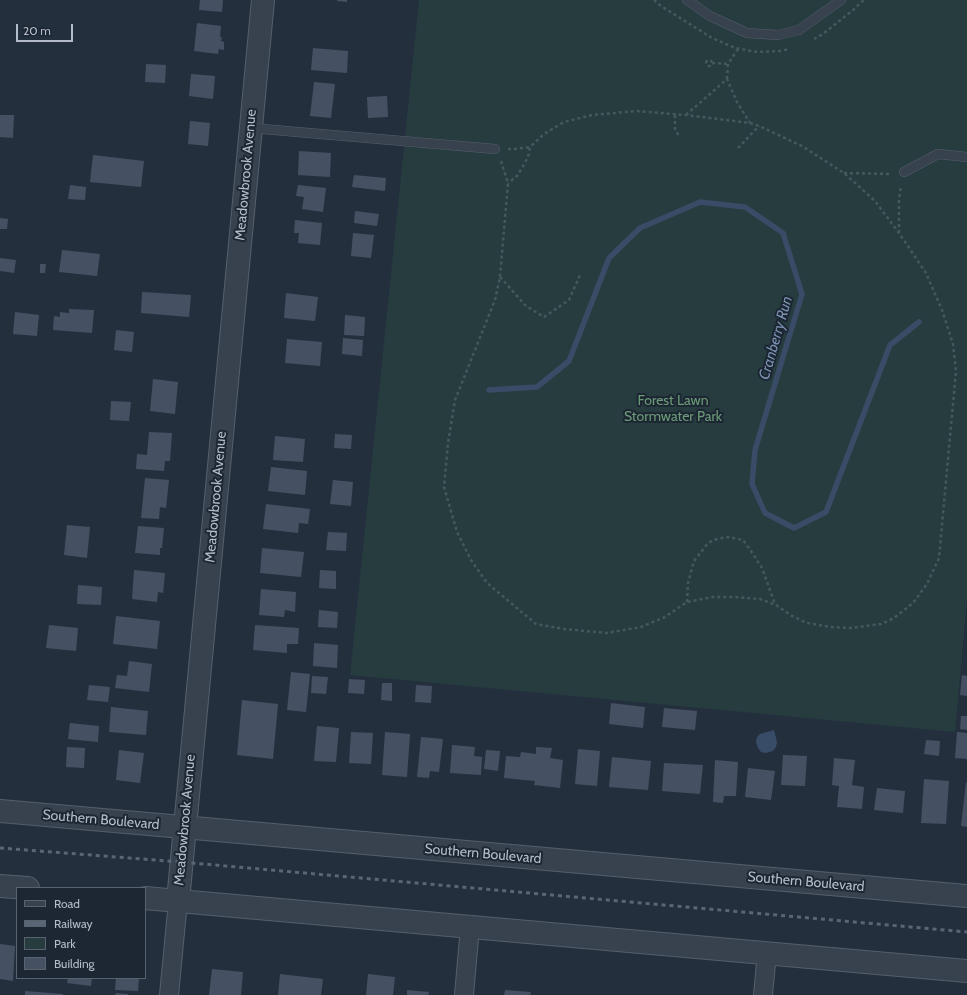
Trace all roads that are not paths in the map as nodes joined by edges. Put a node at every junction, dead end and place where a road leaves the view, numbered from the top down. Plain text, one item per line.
1 (263, 0) edge
2 (687, 0) edge
3 (841, 0) edge
4 (251, 128) junction
5 (495, 149) dead end
6 (967, 157) edge
7 (904, 172) road end
8 (0, 811) edge
9 (185, 828) junction
10 (0, 886) edge
11 (16, 887) edge
12 (967, 896) edge
13 (146, 898) edge
14 (178, 901) junction
15 (470, 927) junction
16 (767, 954) junction
17 (967, 971) edge
18 (169, 995) edge
19 (464, 995) edge
20 (763, 995) edge

1 - 4 street, Meadowbrook Avenue
2 - 3 lane
4 - 5 lane
4 - 9 street, Meadowbrook Avenue
6 - 7 lane
8 - 9 street, Southern Boulevard
9 - 12 street, Southern Boulevard
9 - 14 street, Meadowbrook Avenue
10 - 11 street
13 - 14 street
14 - 15 street
14 - 18 street, Meadowbrook Avenue
15 - 16 street
15 - 19 street
16 - 17 street
16 - 20 street

